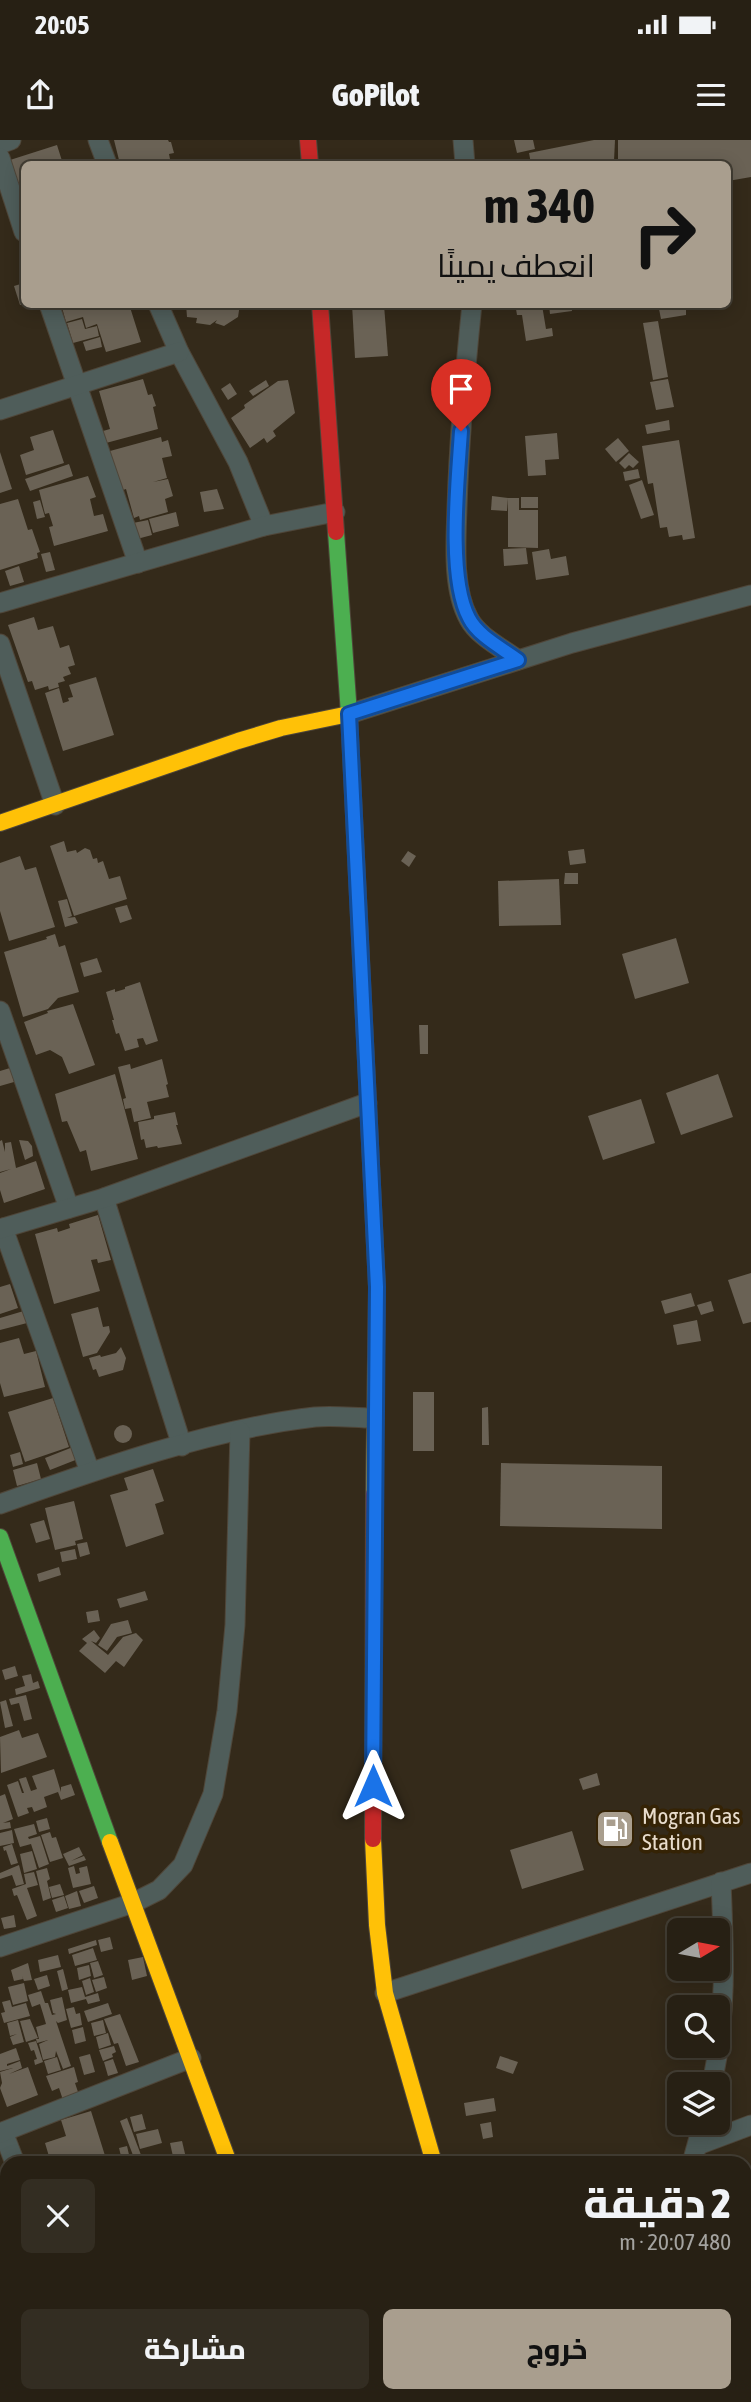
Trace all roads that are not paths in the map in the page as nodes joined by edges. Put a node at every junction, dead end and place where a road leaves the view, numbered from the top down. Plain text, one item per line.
1 (11, 140) edge
2 (99, 140) edge
3 (308, 140) edge
4 (463, 140) edge
5 (0, 144) edge
6 (0, 158) edge
7 (106, 161) edge
8 (310, 161) edge
9 (465, 161) edge
10 (21, 223) edge
11 (50, 308) edge
12 (160, 308) edge
13 (320, 308) edge
14 (472, 308) edge
15 (179, 352) junction
16 (76, 386) junction
17 (0, 410) edge
18 (335, 512) junction
19 (264, 526) junction
20 (138, 564) junction
21 (751, 595) edge
22 (0, 603) edge
23 (0, 644) edge
24 (518, 660) junction
25 (349, 714) junction
26 (55, 805) junction
27 (0, 823) edge
28 (0, 1011) edge
29 (367, 1103) junction
30 (104, 1198) junction
31 (69, 1208) junction
32 (1, 1229) edge
33 (374, 1418) junction
34 (240, 1431) junction
35 (182, 1446) junction
36 (90, 1472) junction
37 (0, 1504) edge
38 (0, 1537) edge
39 (751, 1872) edge
40 (721, 1882) junction
41 (133, 1903) junction
42 (0, 1947) edge
43 (385, 1993) junction
44 (191, 2058) junction
45 (715, 2072) edge
46 (751, 2125) edge
47 (1, 2132) edge
48 (700, 2135) edge
49 (695, 2154) edge
50 (12, 2156) edge
51 (226, 2156) edge
52 (432, 2156) edge

1 - 5 street
2 - 7 street
3 - 8 street
4 - 9 street
6 - 10 street
11 - 16 street
12 - 15 street
13 - 18 street
14 - 24 street
15 - 16 street
15 - 19 street
16 - 17 street
16 - 20 street
18 - 19 street
18 - 25 street
19 - 20 street
20 - 22 street
21 - 24 street
23 - 26 street
24 - 25 street
25 - 26 street
25 - 29 street
26 - 27 street
28 - 31 street
29 - 30 street
29 - 33 street
30 - 31 street
30 - 35 street
31 - 32 street
32 - 36 street
33 - 34 street
33 - 43 street
34 - 35 street
34 - 41 street
35 - 36 street
36 - 37 street
38 - 41 street
39 - 40 street
40 - 43 street
40 - 45 street
41 - 42 street
41 - 44 street
43 - 52 street
44 - 47 street
44 - 51 street
46 - 49 street
47 - 50 street
48 - 49 street

